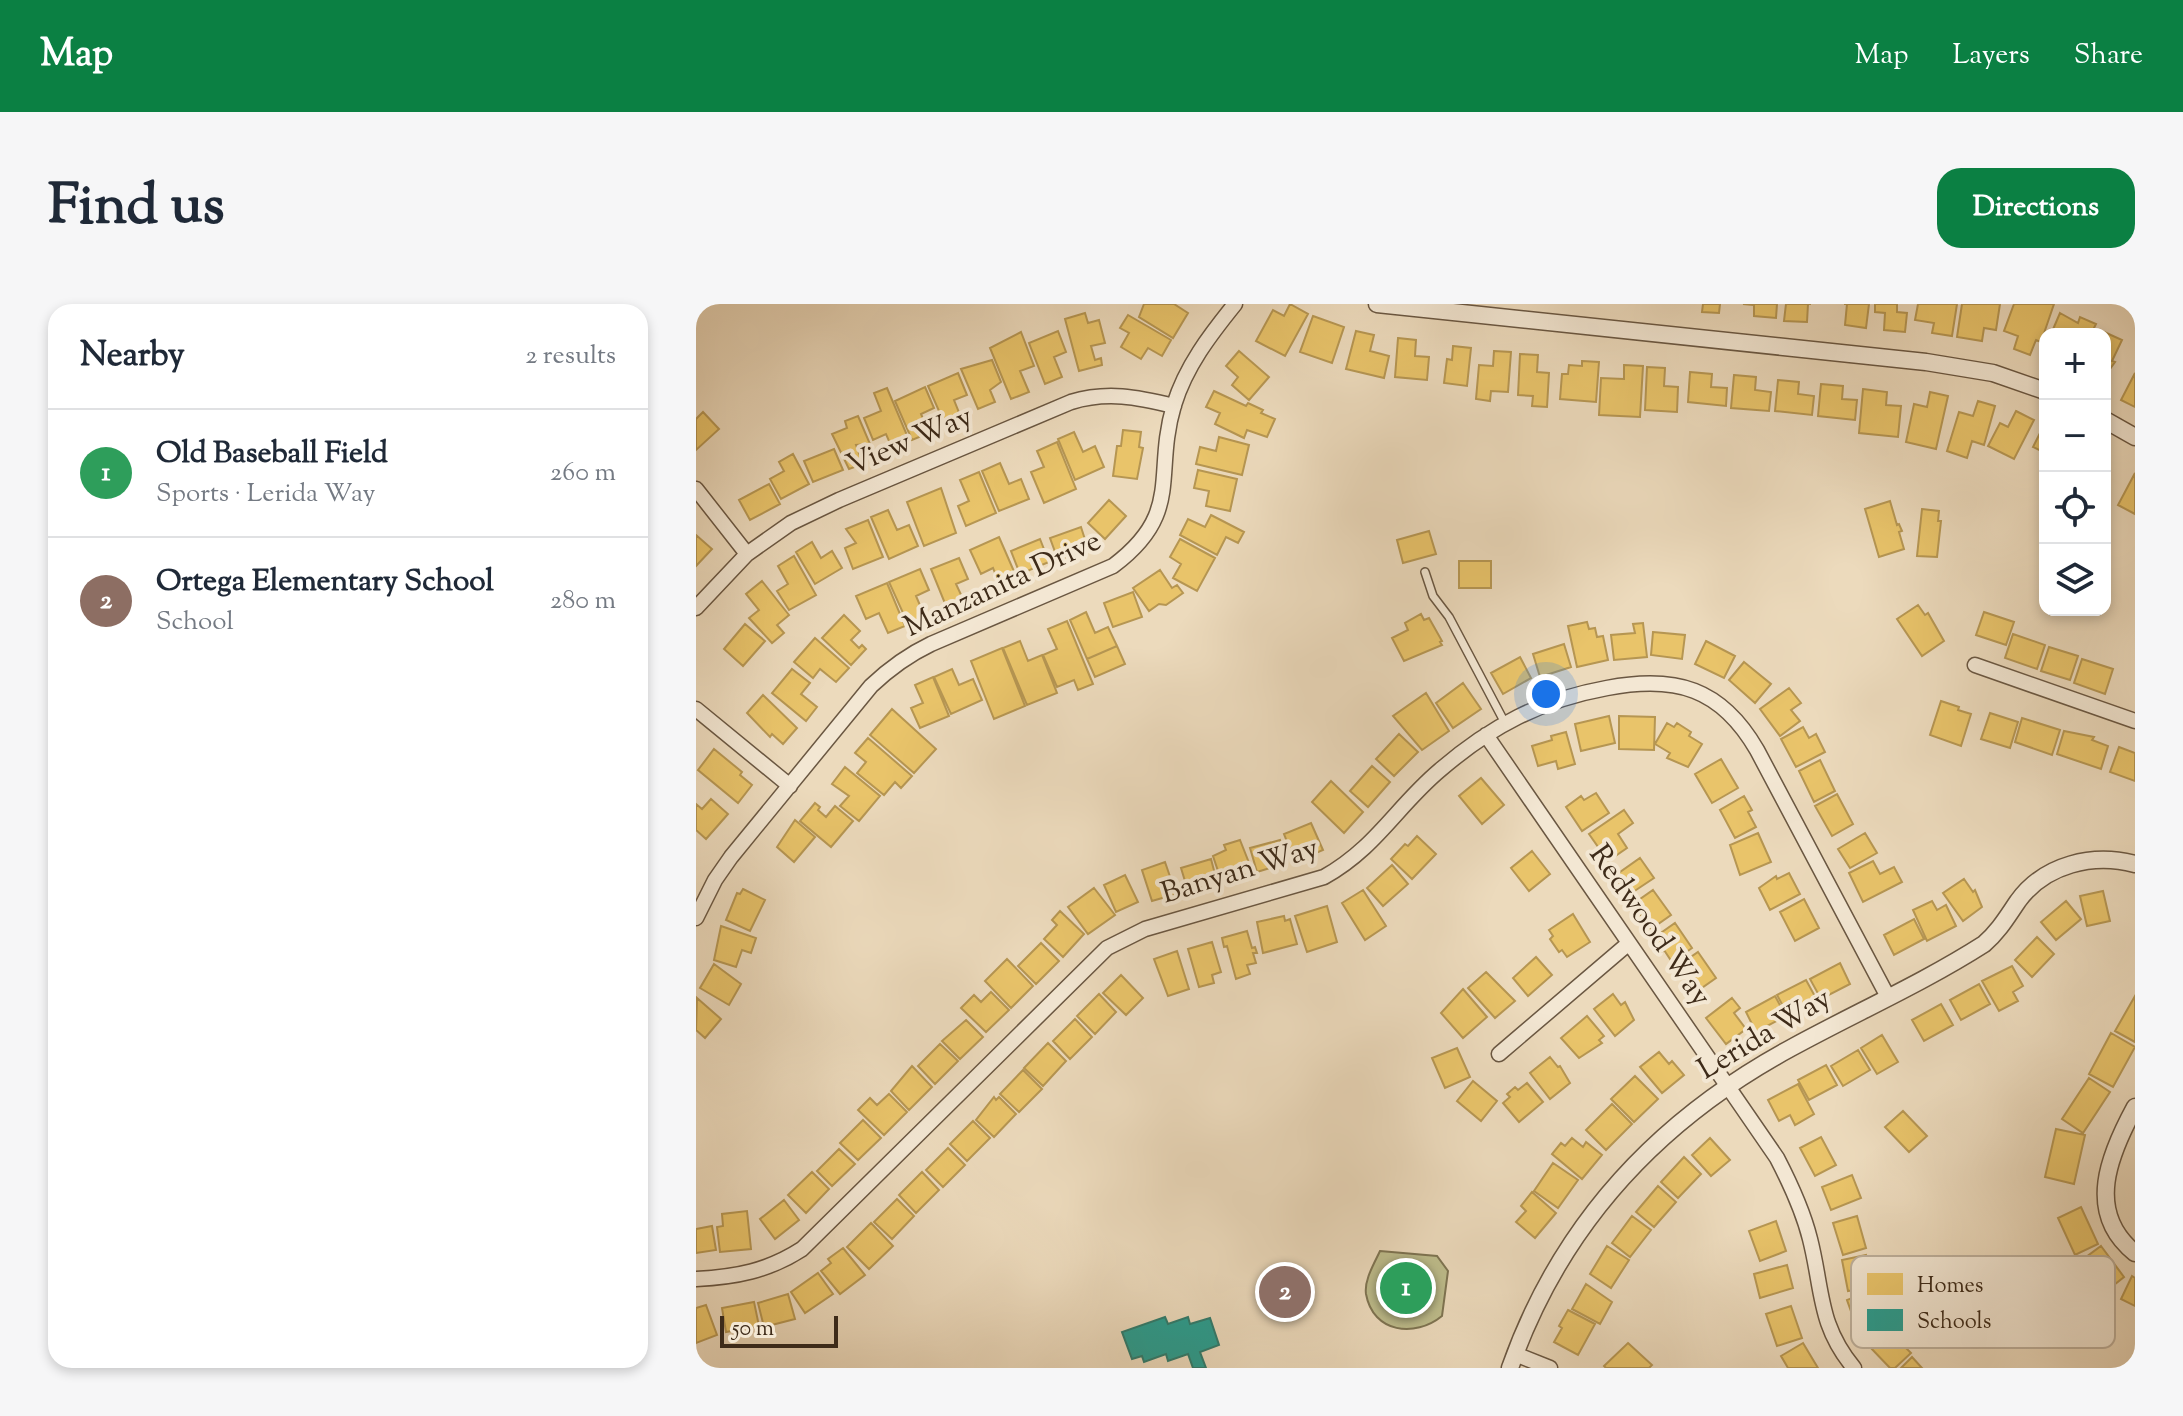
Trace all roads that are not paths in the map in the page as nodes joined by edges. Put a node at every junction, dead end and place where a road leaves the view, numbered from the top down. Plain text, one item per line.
1 (1235, 304) edge
2 (1377, 304) edge
3 (2039, 389) edge
4 (1174, 406) junction
5 (2111, 423) edge
6 (2135, 437) edge
7 (696, 489) edge
8 (747, 554) junction
9 (1425, 572) dead end
10 (696, 608) edge
11 (1975, 665) dead end
12 (696, 709) edge
13 (2135, 721) edge
14 (1505, 723) junction
15 (1486, 735) junction
16 (790, 786) junction
17 (2135, 864) edge
18 (696, 918) edge
19 (1629, 943) junction
20 (1888, 997) junction
21 (1499, 1054) dead end
22 (1728, 1086) junction
23 (2135, 1107) edge
24 (2135, 1253) edge
25 (696, 1279) edge
26 (1512, 1361) edge
27 (1550, 1368) edge
28 (1854, 1368) edge

1 - 4 street, Manzanita Drive
2 - 3 street
4 - 8 street, View Way
4 - 16 street, Manzanita Drive
5 - 6 street
7 - 8 street
8 - 10 street, View Way
9 - 14 lane
11 - 13 street
12 - 16 street
14 - 15 street, Banyan Way
14 - 20 street, Banyan Way
15 - 19 street, Redwood Way
15 - 25 street, Banyan Way
16 - 18 street, Manzanita Drive
17 - 20 street, Lerida Way
19 - 21 street
19 - 22 street, Redwood Way
20 - 22 street, Lerida Way
22 - 26 street, Lerida Way
22 - 28 street, Redwood Way
23 - 24 street
26 - 27 street

